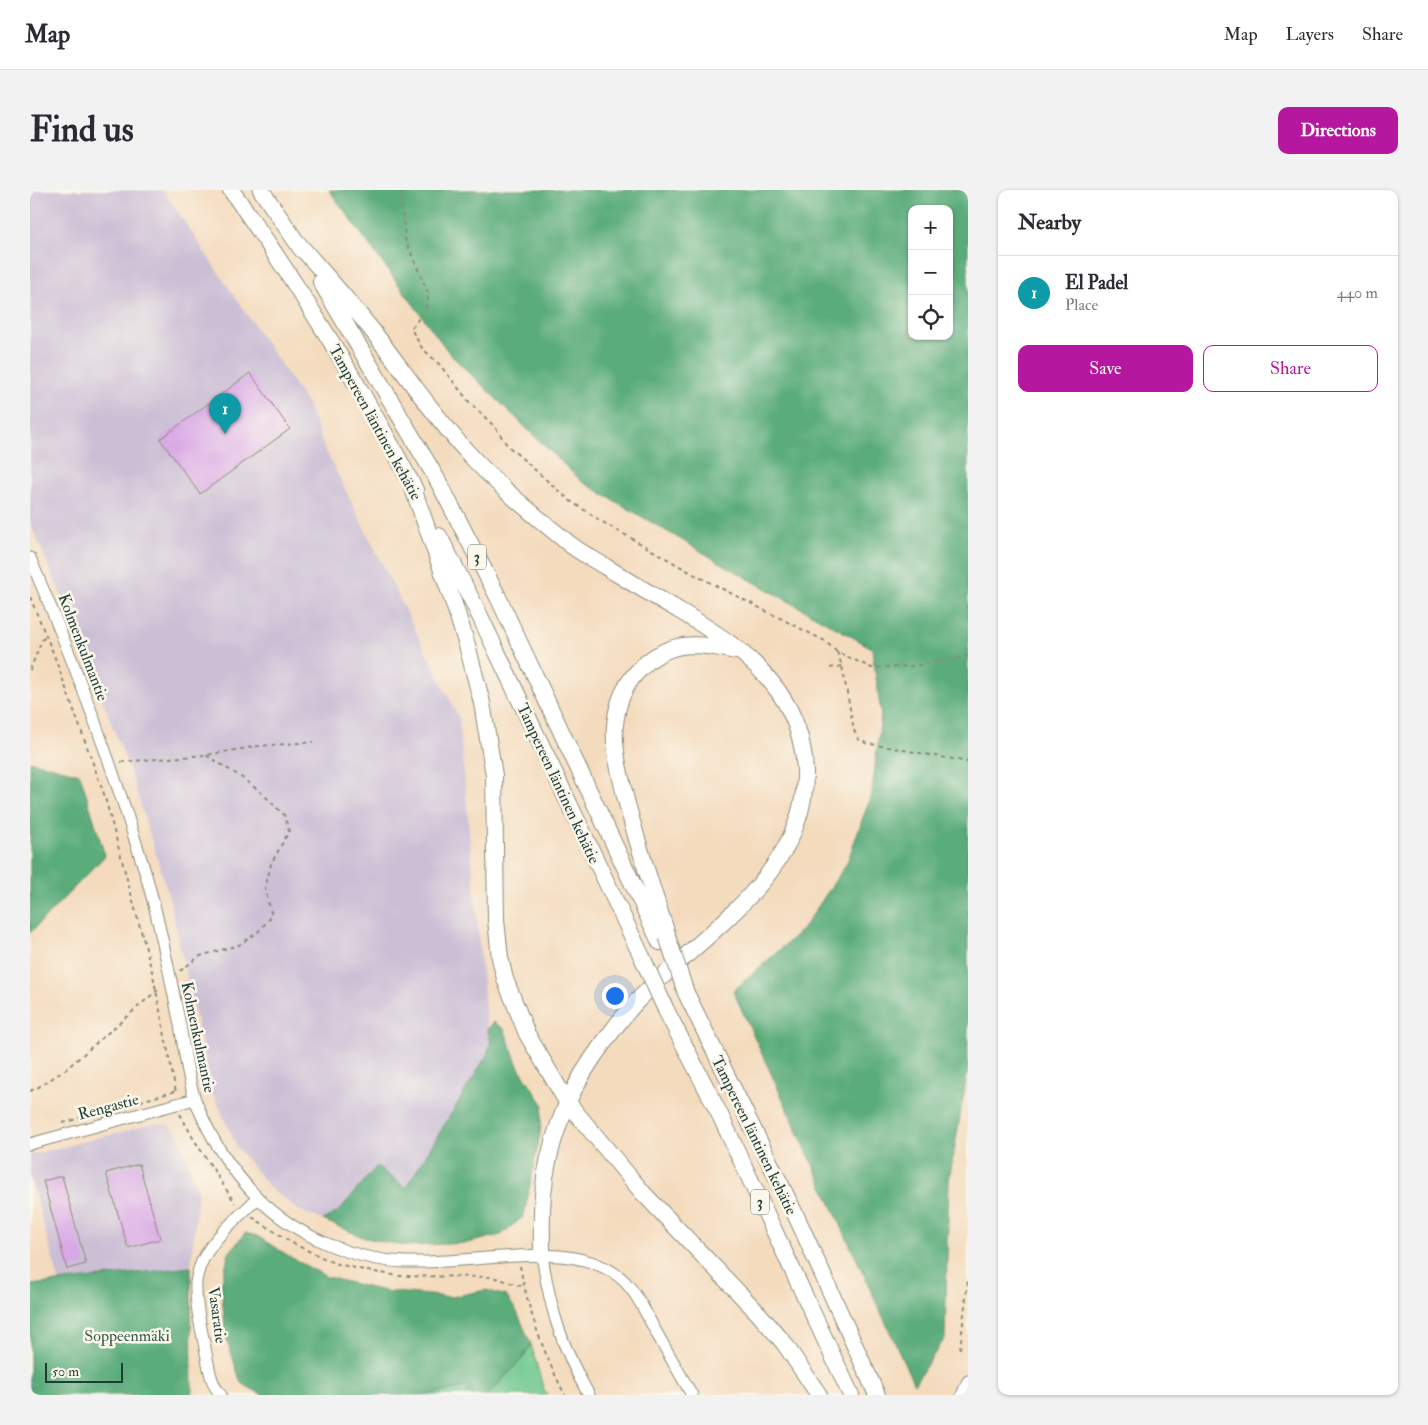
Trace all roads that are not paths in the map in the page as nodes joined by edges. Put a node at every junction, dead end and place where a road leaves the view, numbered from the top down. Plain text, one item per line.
1 (231, 190) edge
2 (261, 190) edge
3 (296, 241) junction
4 (410, 480) junction
5 (30, 558) edge
6 (743, 653) junction
7 (664, 939) junction
8 (194, 1099) junction
9 (567, 1102) junction
10 (30, 1144) edge
11 (258, 1198) junction
12 (542, 1255) junction
13 (968, 1381) edge
14 (221, 1395) edge
15 (589, 1395) edge
16 (692, 1395) edge
17 (819, 1395) edge
18 (851, 1395) edge
19 (877, 1395) edge
20 (962, 1395) edge

1 - 4 highway, Tampereen läntinen kehätie / 3
2 - 3 highway, Tampereen läntinen kehätie / 3
3 - 6 highway
3 - 7 highway, Tampereen läntinen kehätie / 3
4 - 9 highway
4 - 18 highway, Tampereen läntinen kehätie / 3, bridge
5 - 8 street, Kolmenkulmantie
6 - 7 highway
6 - 9 highway
7 - 19 highway, Tampereen läntinen kehätie / 3, bridge
8 - 10 street, Rengastie
8 - 11 street, Kolmenkulmantie
9 - 12 highway
9 - 17 highway
11 - 12 street, Kolmenkulmantie
11 - 14 street, Vasaratie
12 - 15 street
12 - 16 street, Kolmenkulmantie
13 - 20 street

